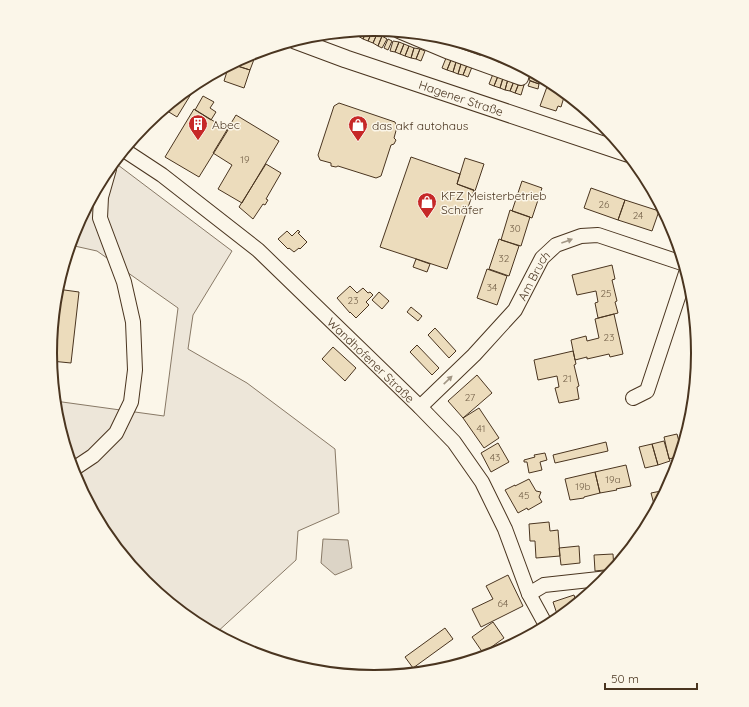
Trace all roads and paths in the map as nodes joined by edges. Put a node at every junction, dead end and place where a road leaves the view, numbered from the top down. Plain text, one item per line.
1 (417, 39) edge
2 (305, 44) edge
3 (490, 58) edge
4 (482, 63) junction
5 (522, 73) edge
6 (617, 149) edge
7 (129, 153) edge
8 (101, 193) edge
9 (678, 262) edge
10 (683, 281) edge
11 (632, 398) dead end
12 (420, 407) junction
13 (78, 466) edge
14 (598, 579) edge
15 (529, 594) junction
16 (544, 621) edge

1 - 4 street
2 - 6 main road, Hagener Straße
3 - 4 street
4 - 5 street
7 - 12 street, Wandhofener Straße
8 - 13 street
12 -> 9 street, Am Bruch
10 - 11 street
12 - 15 street, Wandhofener Straße
14 - 15 street
15 - 16 street, Wandhofener Straße

